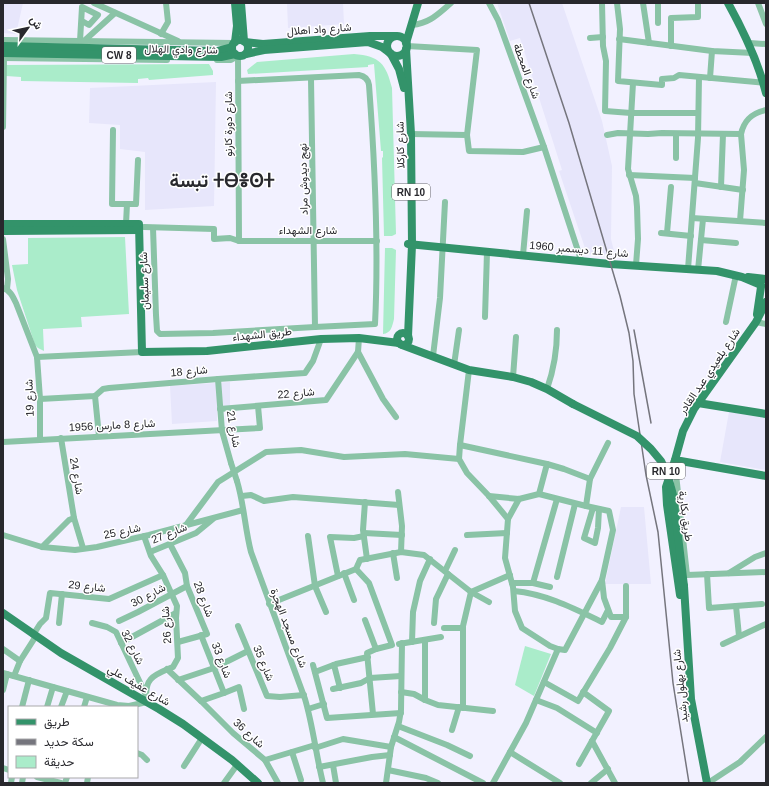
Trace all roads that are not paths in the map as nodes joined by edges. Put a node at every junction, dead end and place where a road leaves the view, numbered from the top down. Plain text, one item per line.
1 (94, 3) edge
2 (166, 3) edge
3 (235, 3) edge
4 (241, 3) edge
5 (418, 3) edge
6 (451, 3) edge
7 (489, 3) edge
8 (602, 3) edge
9 (617, 3) edge
10 (643, 3) edge
11 (658, 3) edge
12 (698, 3) edge
13 (728, 3) edge
14 (758, 3) edge
15 (115, 13) junction
16 (82, 21) dead end
17 (658, 23) dead end
18 (766, 24) edge
19 (412, 25) junction
20 (161, 34) junction
21 (397, 36) junction
22 (603, 37) junction
23 (590, 38) dead end
24 (619, 39) junction
25 (3, 40) edge
26 (82, 41) junction
27 (245, 42) junction
28 (182, 43) junction
29 (649, 43) junction
30 (749, 43) junction
31 (766, 44) edge
32 (3, 46) edge
33 (406, 46) junction
34 (671, 46) junction
35 (237, 49) junction
36 (712, 51) junction
37 (752, 53) junction
38 (390, 54) junction
39 (3, 56) edge
40 (699, 77) junction
41 (710, 78) junction
42 (311, 79) junction
43 (238, 82) junction
44 (633, 83) junction
45 (765, 83) edge
46 (3, 87) edge
47 (766, 93) edge
48 (766, 110) edge
49 (631, 113) junction
50 (698, 113) junction
51 (3, 127) edge
52 (113, 130) dead end
53 (698, 133) junction
54 (411, 134) junction
55 (630, 134) junction
56 (676, 134) junction
57 (723, 134) junction
58 (741, 134) junction
59 (467, 135) junction
60 (607, 135) dead end
61 (544, 148) junction
62 (676, 158) dead end
63 (138, 160) dead end
64 (629, 175) junction
65 (695, 181) junction
66 (671, 187) dead end
67 (721, 187) junction
68 (743, 190) junction
69 (445, 202) dead end
70 (126, 204) junction
71 (527, 210) dead end
72 (692, 218) junction
73 (703, 219) junction
74 (740, 222) junction
75 (766, 223) edge
76 (3, 224) edge
77 (126, 224) junction
78 (141, 227) junction
79 (152, 228) junction
80 (3, 231) edge
81 (690, 236) junction
82 (3, 239) edge
83 (239, 240) junction
84 (701, 240) junction
85 (314, 241) junction
86 (377, 242) junction
87 (736, 243) dead end
88 (410, 245) junction
89 (444, 248) junction
90 (487, 252) junction
91 (523, 255) junction
92 (581, 260) junction
93 (636, 265) junction
94 (688, 269) junction
95 (698, 270) junction
96 (739, 276) junction
97 (764, 284) edge
98 (5, 289) edge
99 (766, 302) edge
100 (485, 317) dead end
101 (726, 322) dead end
102 (756, 322) junction
103 (766, 324) edge
104 (315, 326) junction
105 (459, 330) dead end
106 (557, 330) dead end
107 (516, 337) dead end
108 (360, 338) junction
109 (403, 338) junction
110 (321, 340) junction
111 (142, 352) junction
112 (358, 352) junction
113 (433, 356) junction
114 (37, 357) junction
115 (454, 365) junction
116 (469, 370) junction
117 (513, 377) junction
118 (218, 379) junction
119 (547, 389) junction
120 (95, 396) junction
121 (40, 399) junction
122 (698, 404) junction
123 (258, 406) junction
124 (220, 409) junction
125 (766, 414) edge
126 (396, 417) dead end
127 (222, 431) junction
128 (99, 436) junction
129 (61, 438) junction
130 (40, 439) junction
131 (3, 442) edge
132 (608, 443) dead end
133 (460, 445) junction
134 (459, 459) junction
135 (674, 460) junction
136 (547, 464) junction
137 (766, 476) edge
138 (590, 479) junction
139 (237, 481) joint
140 (398, 492) dead end
141 (539, 494) junction
142 (242, 496) junction
143 (489, 496) junction
144 (519, 499) junction
145 (557, 499) junction
146 (365, 502) junction
147 (575, 504) junction
148 (400, 505) junction
149 (586, 506) junction
150 (596, 508) junction
151 (243, 510) junction
152 (74, 518) junction
153 (215, 518) junction
154 (508, 519) junction
155 (186, 526) junction
156 (507, 533) junction
157 (3, 535) edge
158 (364, 535) junction
159 (402, 535) junction
160 (467, 535) dead end
161 (144, 536) junction
162 (308, 536) dead end
163 (170, 544) junction
164 (42, 547) junction
165 (83, 548) junction
166 (455, 550) dead end
167 (150, 552) junction
168 (400, 552) junction
169 (394, 553) junction
170 (766, 553) edge
171 (368, 559) junction
172 (430, 559) junction
173 (356, 569) junction
174 (447, 572) junction
175 (766, 572) edge
176 (344, 573) junction
177 (729, 573) junction
178 (708, 574) junction
179 (163, 575) junction
180 (510, 575) junction
181 (338, 576) junction
182 (557, 577) dead end
183 (397, 578) dead end
184 (602, 580) junction
185 (512, 583) junction
186 (533, 583) junction
187 (187, 586) junction
188 (315, 586) junction
189 (626, 586) dead end
190 (684, 586) joint
191 (550, 587) dead end
192 (514, 591) junction
193 (471, 592) junction
194 (62, 594) junction
195 (172, 594) junction
196 (354, 600) dead end
197 (489, 602) dead end
198 (269, 604) junction
199 (762, 604) dead end
200 (736, 606) junction
201 (608, 610) junction
202 (326, 612) dead end
203 (3, 613) edge
204 (176, 613) junction
205 (584, 613) junction
206 (626, 617) junction
207 (366, 620) dead end
208 (119, 621) dead end
209 (59, 623) dead end
210 (92, 623) dead end
211 (434, 623) dead end
212 (686, 623) junction
213 (766, 624) edge
214 (238, 626) dead end
215 (444, 628) dead end
216 (463, 628) junction
217 (201, 635) junction
218 (34, 636) junction
219 (739, 636) junction
220 (441, 637) dead end
221 (425, 640) junction
222 (121, 642) junction
223 (178, 642) junction
224 (412, 642) junction
225 (402, 643) junction
226 (722, 644) dead end
227 (392, 645) junction
228 (376, 648) junction
229 (3, 649) edge
230 (558, 649) junction
231 (248, 652) junction
232 (368, 657) junction
233 (20, 662) junction
234 (313, 665) dead end
235 (334, 665) junction
236 (214, 668) junction
237 (167, 669) junction
238 (315, 672) junction
239 (5, 674) edge
240 (14, 676) junction
241 (401, 676) junction
242 (370, 678) junction
243 (29, 680) junction
244 (178, 680) junction
245 (544, 682) junction
246 (54, 687) junction
247 (340, 688) junction
248 (333, 689) dead end
249 (3, 690) edge
250 (67, 691) junction
251 (224, 692) junction
252 (401, 692) junction
253 (583, 692) junction
254 (146, 694) junction
255 (304, 695) junction
256 (87, 697) junction
257 (425, 700) junction
258 (536, 700) junction
259 (201, 701) junction
260 (147, 702) junction
261 (324, 704) junction
262 (22, 706) edge
263 (47, 706) edge
264 (61, 706) edge
265 (84, 706) edge
266 (461, 708) junction
267 (244, 709) dead end
268 (308, 709) junction
269 (493, 710) dead end
270 (400, 713) junction
271 (373, 714) junction
272 (398, 726) junction
273 (452, 730) dead end
274 (597, 733) junction
275 (394, 737) junction
276 (766, 737) edge
277 (202, 738) junction
278 (592, 740) junction
279 (315, 746) junction
280 (391, 747) junction
281 (292, 752) junction
282 (510, 752) junction
283 (138, 753) edge
284 (390, 755) junction
285 (470, 756) dead end
286 (147, 760) dead end
287 (265, 760) junction
288 (579, 764) dead end
289 (237, 765) junction
290 (334, 765) junction
291 (184, 766) dead end
292 (319, 767) junction
293 (608, 769) junction
294 (388, 770) junction
295 (43, 779) edge
296 (300, 780) dead end
297 (557, 782) edge
298 (61, 783) edge
299 (224, 783) edge
300 (258, 783) edge
301 (278, 783) edge
302 (323, 783) edge
303 (336, 783) edge
304 (386, 783) edge
305 (438, 783) edge
306 (483, 783) edge
307 (493, 783) edge
308 (591, 783) edge
309 (615, 783) edge
310 (708, 783) edge

1 - 15 street
2 - 20 street
3 - 35 main road
4 - 27 main road
5 - 19 main road
6 - 19 street
7 - 61 street, شارع المحطة
8 - 22 street
9 - 24 street
10 - 29 street
11 - 17 street
12 - 34 street
13 - 30 main road
14 - 18 street
15 - 20 street
15 - 26 street
16 - 26 street
19 - 21 main road
19 - 33 main road
20 - 28 street
21 - 27 main road, شارع واد اهلال
21 - 33 main road
21 - 38 main road
22 - 23 street
22 - 49 street
24 - 29 street
24 - 44 street
25 - 26 street, شارع وادي الهلال
26 - 28 street, شارع وادي الهلال
27 - 35 main road, شارع واد اهلال
27 - 35 main road
28 - 35 street, شارع وادي الهلال
29 - 34 street
30 - 31 street
30 - 37 main road
32 - 35 main road, شارع وادي الهلال / CW 8
33 - 38 main road
33 - 54 main road, شارع كاركلا / RN 10
33 - 59 street
34 - 36 street
35 - 38 main road, شارع واد اهلال
35 - 39 main road, شارع وادي الهلال / CW 8
35 - 43 street, شارع دورة كارنو
36 - 37 street
36 - 41 street
37 - 45 main road
38 - 88 main road, شارع كاركلا / RN 10
39 - 46 street
40 - 41 street
40 - 44 street
40 - 50 street
41 - 45 street
42 - 43 street
42 - 85 street, نهج ديدوش مراد
42 - 86 street
43 - 83 street, شارع دورة كارنو
44 - 49 street
45 - 47 main road
46 - 51 street
48 - 58 street
49 - 50 street
49 - 55 street
50 - 53 street
52 - 70 street
53 - 56 street
53 - 57 street
53 - 65 street
54 - 59 street
54 - 88 main road, شارع كاركلا / RN 10
55 - 56 street
55 - 60 street
55 - 64 street
56 - 62 street
57 - 58 street
57 - 67 street
58 - 68 street
59 - 61 street
61 - 92 street, شارع المحطة
63 - 70 street
64 - 65 street
64 - 93 street
65 - 67 street
65 - 72 street
66 - 81 street
67 - 68 street
68 - 74 street
69 - 89 street
70 - 77 street
71 - 91 street
72 - 73 street
72 - 81 street
73 - 74 street
73 - 84 street
74 - 75 street
76 - 77 main road
77 - 78 main road
78 - 79 street
78 - 80 main road
78 - 111 main road
79 - 83 street, شارع الشهداء
79 - 104 street, شارع سليمان
81 - 94 street
82 - 98 street
83 - 85 street, شارع الشهداء
84 - 87 street
84 - 95 street
85 - 86 street, شارع الشهداء
85 - 104 street, نهج ديدوش مراد
86 - 104 street
88 - 89 main road, شارع 11 ديسمبر 1960
88 - 109 main road, شارع كاركلا / RN 10
89 - 90 main road, شارع 11 ديسمبر 1960
89 - 113 street
90 - 91 main road, شارع 11 ديسمبر 1960
90 - 100 street
91 - 92 main road, شارع 11 ديسمبر 1960
92 - 93 main road, شارع 11 ديسمبر 1960
93 - 94 main road, شارع 11 ديسمبر 1960
94 - 95 main road, شارع 11 ديسمبر 1960
95 - 96 main road, شارع 11 ديسمبر 1960
96 - 97 main road, شارع 11 ديسمبر 1960
96 - 101 street
97 - 102 main road, شارع بلعيدي عبد القادر
98 - 114 street, شارع 19
99 - 102 main road, شارع بلعيدي عبد القادر
102 - 103 street
102 - 122 main road, شارع بلعيدي عبد القادر
105 - 115 street
106 - 119 street
107 - 117 street
108 - 109 main road, طريق الشهداء
108 - 110 main road, طريق الشهداء
108 - 112 street, شارع 22
109 - 113 main road, RN 10
110 - 111 main road, طريق الشهداء
110 - 118 street, شارع 18
111 - 114 street, طريق الشهداء
112 - 123 street, شارع 22
112 - 126 street
113 - 115 main road, RN 10
114 - 121 street, شارع 19
115 - 116 main road, RN 10
116 - 117 main road, RN 10
116 - 133 street
117 - 119 main road, RN 10
118 - 120 street, شارع 18
118 - 124 street, شارع 21
119 - 190 main road, طريق بكارية / RN 10, bridge
120 - 121 street, شارع 18
120 - 128 street
121 - 130 street, شارع 19
122 - 125 main road
122 - 135 main road, شارع بلعيدي عبد القادر
123 - 124 street, شارع 22
123 - 127 street, شارع 8 مارس 1956
124 - 127 street, شارع 21
127 - 128 street, شارع 8 مارس 1956
127 - 139 street, شارع 21, bridge
128 - 129 street, شارع 8 مارس 1956
129 - 130 street, شارع 8 مارس 1956
129 - 152 street, شارع 24
130 - 131 street, شارع 8 مارس 1956
132 - 138 street
133 - 134 street
133 - 136 street
134 - 143 street
134 - 155 street
135 - 137 main road
135 - 178 street
135 - 212 main road, شارع بلعيدي عبد القادر
136 - 138 street
136 - 141 street
138 - 149 street
139 - 142 street, شارع مسجد الهجرة
140 - 148 street
141 - 144 street
141 - 145 street
142 - 146 street
142 - 151 street, شارع مسجد الهجرة
143 - 144 street
143 - 154 street
144 - 154 street
145 - 147 street
145 - 186 street
146 - 148 street
146 - 158 street
147 - 149 street
147 - 182 street
148 - 159 street
149 - 150 street
150 - 150 street
150 - 184 street
151 - 153 street, شارع 25
151 - 198 street, شارع مسجد الهجرة
152 - 164 street
152 - 165 street, شارع 24
153 - 155 street, شارع 25
153 - 163 street, شارع 27
154 - 156 street
155 - 161 street, شارع 25
156 - 160 street
156 - 180 street
157 - 164 street, شارع 25
158 - 159 street
158 - 171 street
158 - 181 street
159 - 168 street
161 - 165 street, شارع 25
161 - 167 street, شارع 26
162 - 188 street
163 - 167 street, شارع 27
163 - 187 street, شارع 28
164 - 165 street, شارع 25
166 - 174 street
167 - 179 street, شارع 26
168 - 169 street
168 - 172 street
169 - 171 street
169 - 183 street
170 - 177 street
171 - 173 street
172 - 174 street
172 - 224 street
173 - 176 street
173 - 227 street
174 - 193 street
174 - 211 street
175 - 177 street
176 - 181 street
176 - 196 street
177 - 178 street
178 - 200 street
179 - 194 street, شارع 29
179 - 195 street, شارع 26
180 - 185 street
180 - 193 street
181 - 188 street
184 - 201 street
184 - 205 street
185 - 186 street
185 - 192 street
186 - 191 street
187 - 195 street, شارع 30
187 - 217 street, شارع 28
188 - 198 street
188 - 202 street
189 - 206 street
190 - 212 main road, شارع بهلول رشيد / RN 10
192 - 205 street
192 - 230 street
193 - 197 street
193 - 216 street
194 - 209 street
194 - 218 street, شارع 29
195 - 204 street, شارع 26
195 - 208 street, شارع 30
198 - 255 street, شارع مسجد الهجرة
199 - 200 street
200 - 219 street
201 - 205 street
201 - 206 street
203 - 218 main road, شارع عفيف علي
204 - 222 street
204 - 223 street, شارع 26
205 - 230 street
206 - 253 street
207 - 228 street
210 - 222 street, شارع 32
212 - 310 main road, شارع بهلول رشيد / RN 10
213 - 219 street
214 - 231 street, شارع 35
215 - 216 street
216 - 266 street
217 - 223 street
217 - 236 street, شارع 33
218 - 233 street
218 - 260 main road, شارع عفيف علي
219 - 226 street
220 - 221 street
221 - 224 street
221 - 257 street
222 - 254 street, شارع 32
223 - 237 street, شارع 26
224 - 225 street
225 - 227 street
225 - 241 street
227 - 228 street
228 - 232 street
229 - 233 street
230 - 245 street
231 - 236 street
231 - 255 street, شارع 35
232 - 235 street
232 - 242 street
233 - 240 street
234 - 238 street
235 - 238 street
235 - 247 street
236 - 244 street
236 - 251 street, شارع 33
237 - 244 street
237 - 254 street, شارع 26
238 - 261 street
239 - 240 street
239 - 249 street
240 - 243 street
241 - 242 street
241 - 252 street
242 - 247 street
242 - 271 street
243 - 246 street
243 - 262 street
244 - 259 street
245 - 253 street
245 - 258 street
246 - 250 street
246 - 263 street
247 - 248 street
250 - 256 street
250 - 264 street
251 - 259 street, شارع 33
251 - 267 street
252 - 257 street
252 - 270 street
253 - 274 street
254 - 260 street, شارع 26
255 - 268 street, شارع مسجد الهجرة
256 - 260 street
256 - 265 street
257 - 266 street
258 - 274 street
258 - 282 street
259 - 287 street, شارع 36
260 - 277 main road, شارع عفيف علي
261 - 268 street
261 - 271 street
266 - 269 street
266 - 273 street
268 - 279 street, شارع مسجد الهجرة
270 - 271 street
270 - 272 street
272 - 275 street
272 - 285 street
274 - 278 street
275 - 280 street
275 - 306 street
276 - 310 street
277 - 289 main road, شارع عفيف علي
277 - 291 street
278 - 288 street
278 - 293 street
279 - 280 street
279 - 281 street
279 - 292 street, شارع مسجد الهجرة
280 - 284 street
281 - 287 street
281 - 296 street
282 - 297 street
282 - 307 street
283 - 286 street
284 - 290 street
284 - 294 street
287 - 301 street, شارع 36
289 - 299 street
289 - 300 main road, شارع عفيف علي
290 - 292 street
290 - 303 street
292 - 302 street, شارع مسجد الهجرة
293 - 308 street
293 - 309 street
294 - 304 street
294 - 305 street
295 - 298 street

